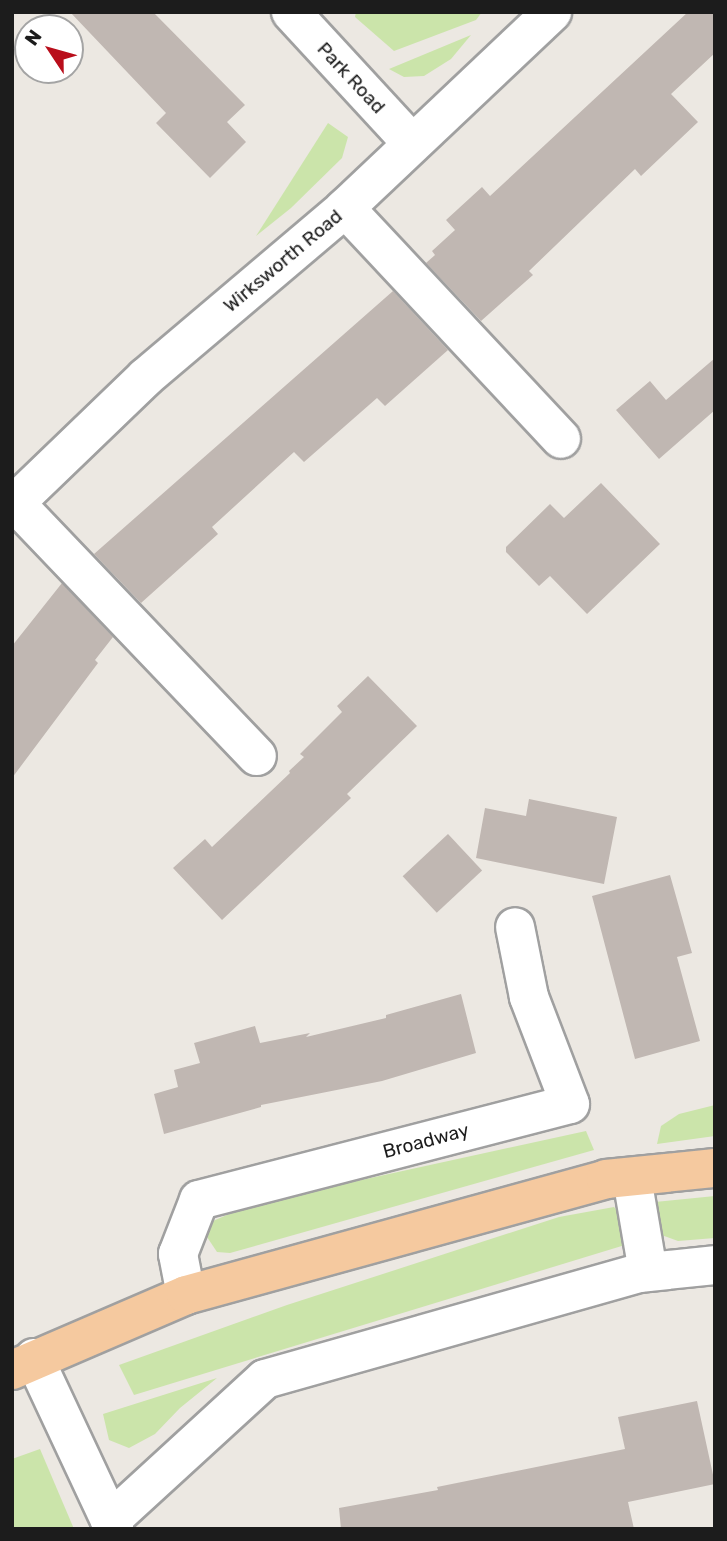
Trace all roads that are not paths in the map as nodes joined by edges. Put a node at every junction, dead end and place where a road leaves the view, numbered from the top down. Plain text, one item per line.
1 (291, 12) edge
2 (552, 12) edge
3 (412, 143) junction
4 (345, 208) junction
5 (561, 439) dead end
6 (13, 505) edge
7 (257, 756) dead end
8 (514, 927) dead end
9 (715, 1168) edge
10 (632, 1178) junction
11 (715, 1265) edge
12 (648, 1272) junction
13 (186, 1295) junction
14 (23, 1364) edge
15 (112, 1525) edge

1 - 3 street, Park Road
2 - 3 street, Wirksworth Road
3 - 4 street, Wirksworth Road
4 - 5 street
4 - 6 street, Wirksworth Road
6 - 7 street
8 - 13 street, Broadway
9 - 10 main road
10 - 12 street
10 - 13 main road
11 - 12 street
12 - 15 street
13 - 14 main road
14 - 15 street

